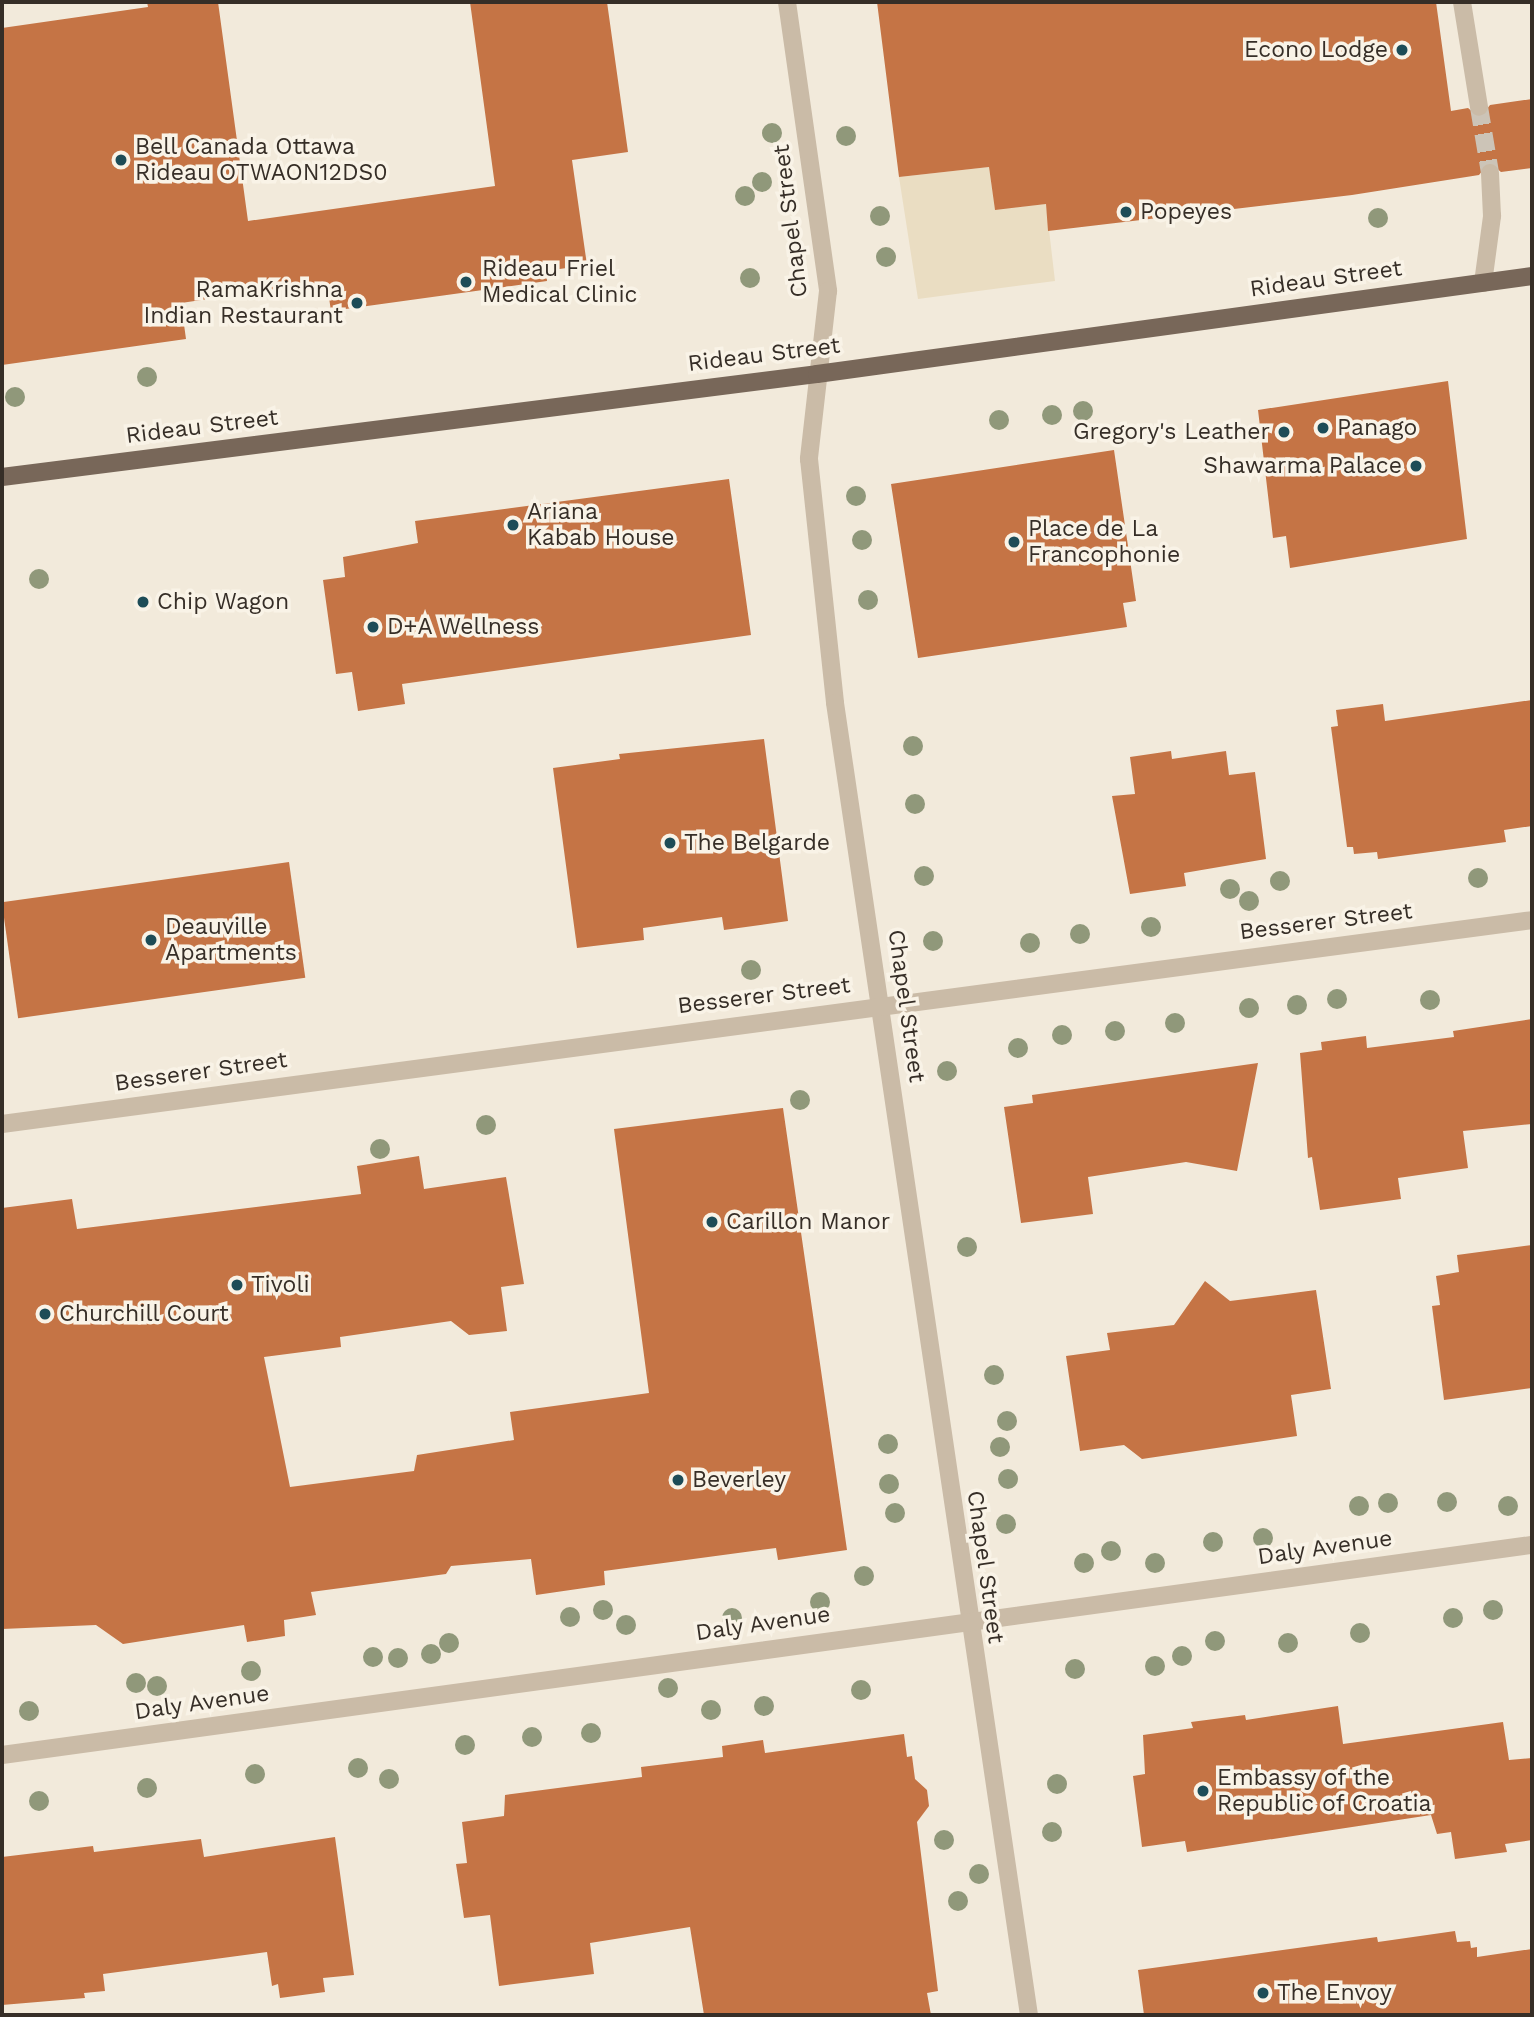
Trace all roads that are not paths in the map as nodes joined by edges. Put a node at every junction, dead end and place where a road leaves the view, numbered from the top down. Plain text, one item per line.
1 (786, 2) edge
2 (1462, 2) edge
3 (1479, 107) tunnel mouth
4 (1490, 173) tunnel mouth
5 (1532, 276) edge
6 (1483, 283) junction
7 (817, 374) junction
8 (2, 477) edge
9 (1532, 920) edge
10 (882, 1005) junction
11 (2, 1125) edge
12 (1532, 1545) edge
13 (967, 1620) junction
14 (2, 1755) edge
15 (1029, 2015) edge

1 - 7 street, Chapel Street
2 - 3 street
4 - 6 street
5 - 6 main road, Rideau Street
6 - 7 main road, Rideau Street
7 - 8 main road, Rideau Street
7 - 10 street, Chapel Street
9 - 10 street, Besserer Street
10 - 11 street, Besserer Street
10 - 13 street, Chapel Street
12 - 13 street, Daly Avenue
13 - 14 street, Daly Avenue
13 - 15 street, Chapel Street

